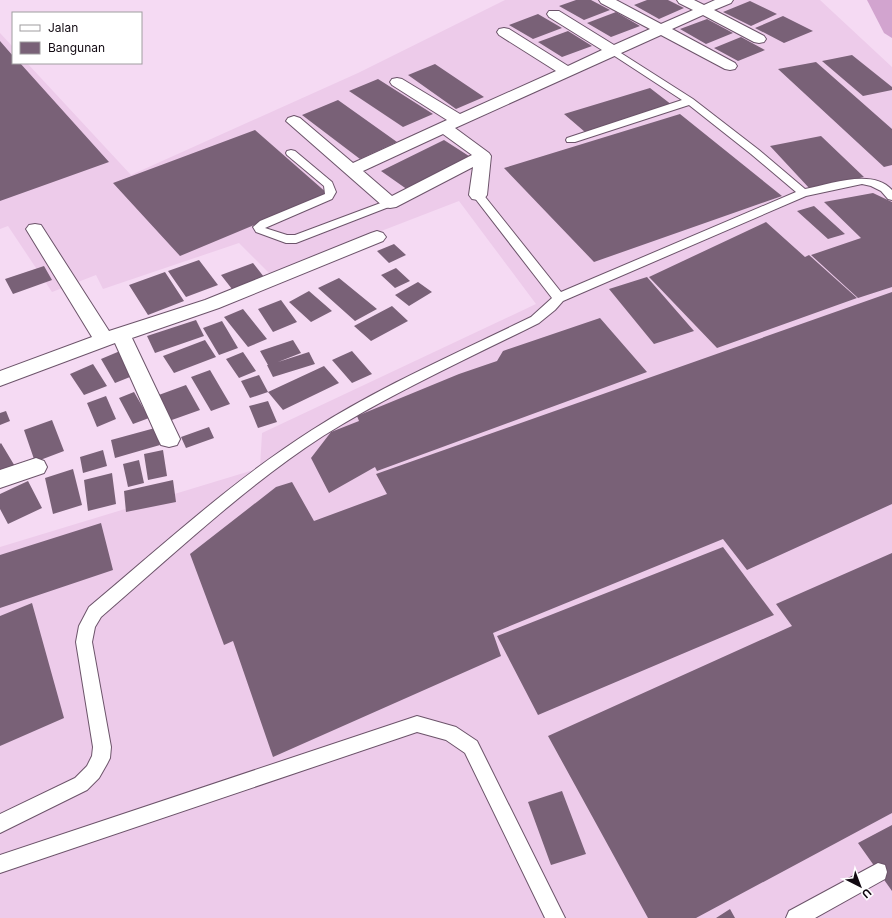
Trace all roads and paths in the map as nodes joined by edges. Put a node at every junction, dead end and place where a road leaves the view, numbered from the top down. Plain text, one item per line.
1 (606, 0) edge
2 (684, 0) edge
3 (726, 0) edge
4 (703, 10) junction
5 (554, 14) dead end
6 (662, 29) junction
7 (504, 32) dead end
8 (759, 39) dead end
9 (613, 51) junction
10 (730, 66) dead end
11 (568, 72) junction
12 (397, 82) dead end
13 (690, 101) junction
14 (294, 121) dead end
15 (460, 121) junction
16 (444, 127) junction
17 (571, 140) dead end
18 (292, 153) dead end
19 (483, 156) junction
20 (352, 170) junction
21 (803, 193) junction
22 (478, 195) joint
23 (892, 197) edge
24 (390, 203) junction
25 (35, 229) dead end
26 (377, 237) dead end
27 (559, 298) junction
28 (113, 337) junction
29 (0, 379) edge
30 (169, 439) dead end
31 (36, 467) dead end
32 (0, 479) edge
33 (0, 824) edge
34 (0, 864) edge
35 (878, 872) dead end
36 (555, 918) edge
37 (796, 918) edge

1 - 6 street
2 - 4 street
3 - 4 street
4 - 6 street
4 - 8 street
5 - 9 street
6 - 9 street
6 - 10 street
7 - 11 street
9 - 11 street
9 - 13 lane
11 - 15 street
12 - 15 street
13 - 17 lane
13 - 21 lane
14 - 20 street
15 - 16 street
16 - 19 street
16 - 20 street
18 - 24 lane
19 - 22 street
19 - 24 street
20 - 24 street
21 - 23 lane
21 - 27 lane
22 - 27 lane
25 - 28 street
26 - 28 street
27 - 33 lane
28 - 29 street
28 - 30 street
31 - 32 street
34 - 36 lane
35 - 37 lane

